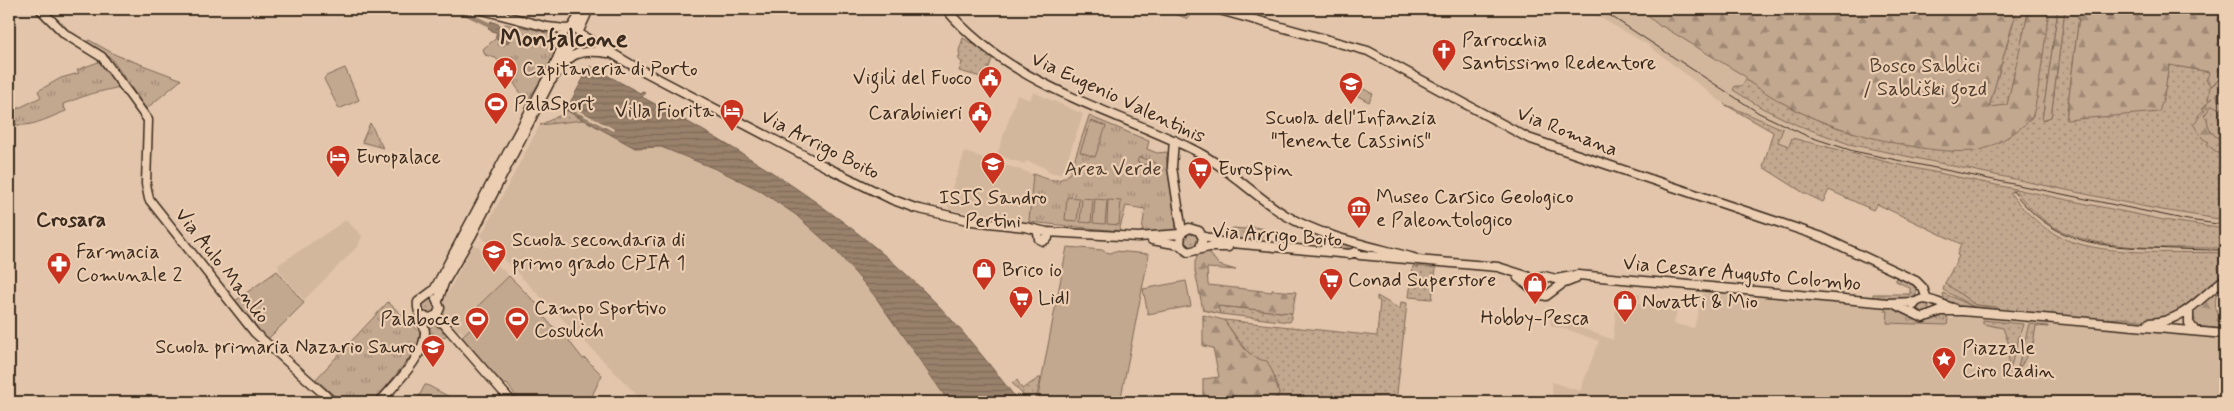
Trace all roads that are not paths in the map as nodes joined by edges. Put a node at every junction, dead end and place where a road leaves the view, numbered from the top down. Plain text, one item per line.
1 (40, 9) edge
2 (479, 9) edge
3 (583, 9) edge
4 (589, 9) edge
5 (946, 9) edge
6 (1216, 9) edge
7 (547, 27) junction
8 (574, 31) junction
9 (568, 43) junction
10 (609, 52) junction
11 (551, 81) junction
12 (1174, 140) junction
13 (1181, 233) junction
14 (1327, 233) junction
15 (1202, 236) junction
16 (1138, 237) junction
17 (1353, 241) junction
18 (1180, 245) junction
19 (1200, 248) junction
20 (1322, 251) junction
21 (1354, 255) junction
22 (1425, 263) junction
23 (1539, 277) junction
24 (1549, 277) junction
25 (1592, 277) junction
26 (2225, 279) edge
27 (1910, 280) junction
28 (1554, 289) junction
29 (1535, 290) junction
30 (428, 296) junction
31 (1929, 300) junction
32 (438, 301) junction
33 (1916, 301) junction
34 (1888, 303) junction
35 (2189, 308) junction
36 (1962, 311) junction
37 (1915, 313) junction
38 (1930, 315) junction
39 (421, 316) junction
40 (434, 316) junction
41 (2120, 325) junction
42 (425, 329) junction
43 (2195, 331) junction
44 (2225, 334) edge
45 (332, 402) edge
46 (380, 402) edge
47 (512, 402) edge

1 - 45 main road, Via Aulo Manlio
2 - 7 main road
3 - 8 main road
4 - 8 main road
5 - 12 main road, Via Eugenio Valentinis
6 - 27 main road, Via Romana
7 - 8 main road
7 - 9 main road
8 - 9 main road
8 - 9 main road
8 - 10 main road, Via Arrigo Boito
9 - 10 main road, Via Arrigo Boito
9 - 11 main road
9 - 30 main road
10 - 11 main road
10 - 16 main road, Via Arrigo Boito
11 - 32 main road
12 - 13 main road
12 - 14 main road, Via Eugenio Valentinis
13 - 15 main road, Via Arrigo Boito
13 - 16 main road, Via Arrigo Boito
13 - 18 main road
14 - 17 main road, Via Eugenio Valentinis
14 - 20 main road
15 - 19 main road, Via Arrigo Boito
15 - 20 main road, Via Arrigo Boito
16 - 18 main road, Via Arrigo Boito
17 - 21 main road
17 - 22 main road, Via Eugenio Valentinis
18 - 19 main road, Via Arrigo Boito
19 - 21 main road, Via Arrigo Boito
20 - 21 main road, Via Arrigo Boito
21 - 22 main road, Via Arrigo Boito
22 - 23 main road, Via Eugenio Valentinis
22 - 29 main road, Via Eugenio Valentinis
23 - 24 main road, Via Cesare Augusto Colombo
23 - 29 main road
24 - 25 main road, Via Cesare Augusto Colombo
24 - 28 main road
25 - 28 main road, Via Cesare Augusto Colombo
25 - 34 main road, Via Cesare Augusto Colombo
26 - 35 main road
27 - 31 main road, Via Romana
27 - 33 main road
28 - 29 main road
30 - 32 main road
30 - 39 main road
31 - 33 main road, Via Cesare Augusto Colombo
31 - 36 main road, Via Cesare Augusto Colombo
31 - 38 main road
32 - 40 main road
33 - 34 main road, Via Cesare Augusto Colombo
33 - 37 main road
34 - 37 main road, Via Cesare Augusto Colombo
35 - 41 main road
35 - 43 main road
36 - 38 main road, Via Cesare Augusto Colombo
36 - 41 main road, Via Cesare Augusto Colombo
37 - 38 main road, Via Cesare Augusto Colombo
39 - 40 main road
39 - 42 main road
40 - 42 main road
40 - 47 main road
41 - 43 main road, Via Cesare Augusto Colombo
42 - 46 main road
43 - 44 main road, Via Cesare Augusto Colombo

